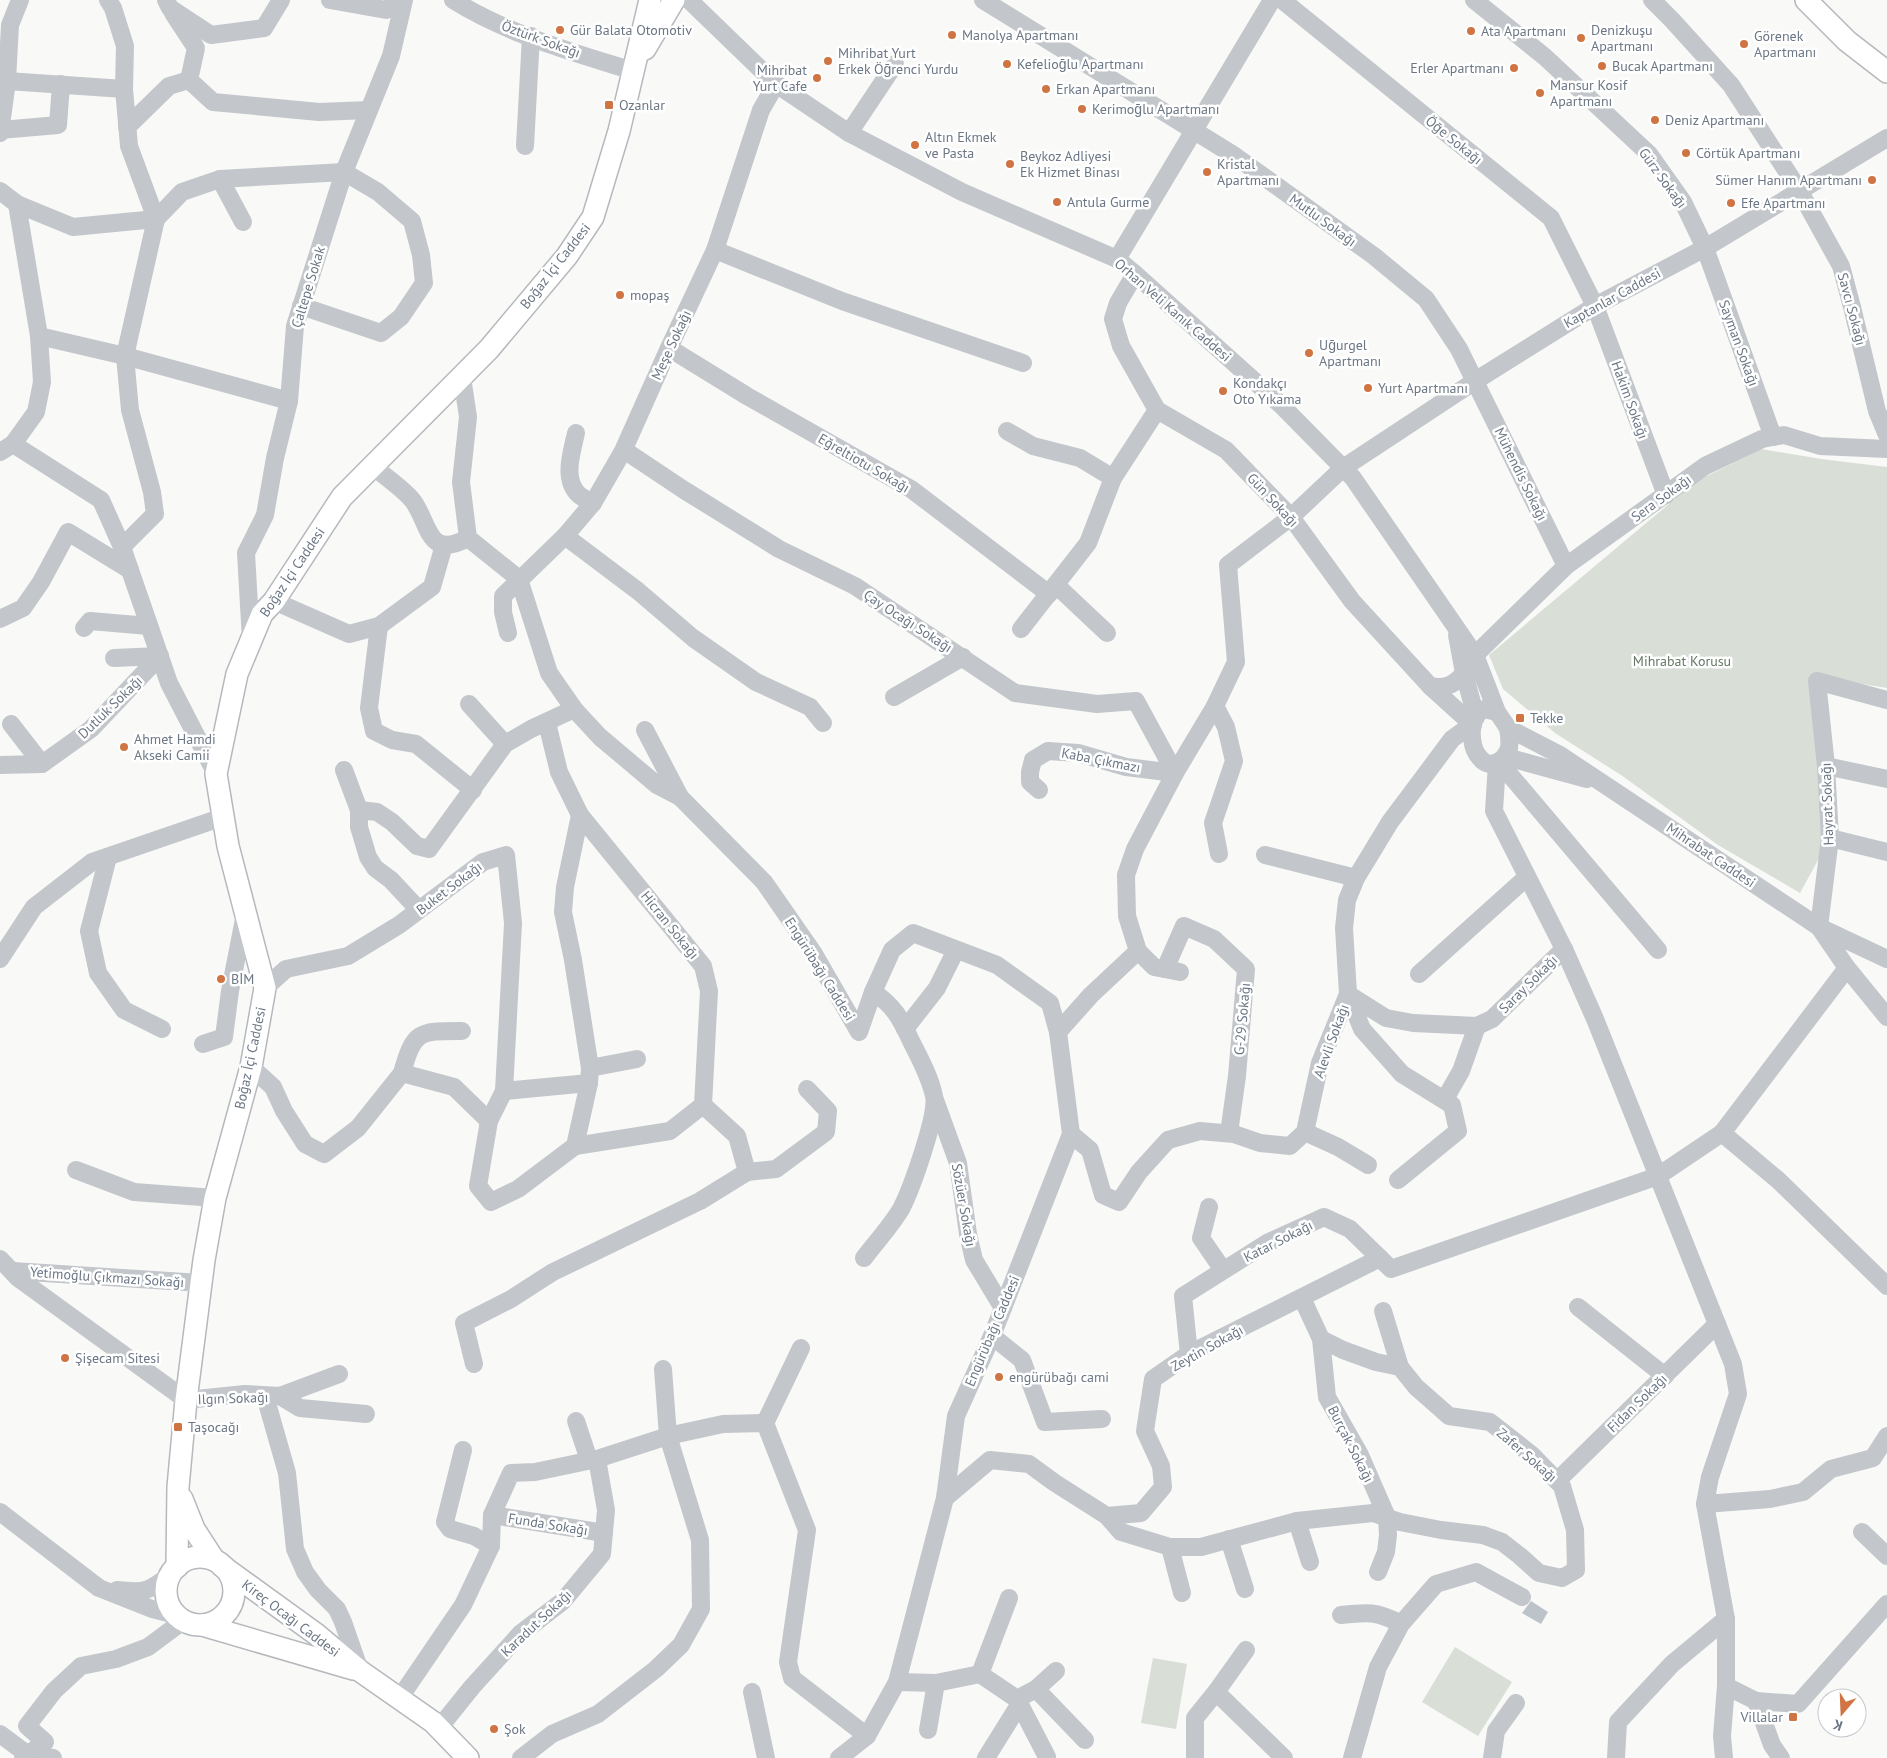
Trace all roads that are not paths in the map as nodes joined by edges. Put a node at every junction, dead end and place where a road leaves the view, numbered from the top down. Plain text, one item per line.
1 (20, 0) edge
2 (108, 0) edge
3 (281, 0) edge
4 (330, 0) edge
5 (403, 0) edge
6 (453, 0) edge
7 (650, 0) edge
8 (674, 0) edge
9 (689, 0) edge
10 (982, 0) edge
11 (1272, 0) edge
12 (1282, 0) edge
13 (1474, 0) edge
14 (1652, 0) edge
15 (168, 4) edge
16 (1816, 4) edge
17 (5, 25) edge
18 (531, 36) junction
19 (896, 64) dead end
20 (633, 71) junction
21 (1887, 72) edge
22 (189, 80) junction
23 (7, 81) junction
24 (60, 84) junction
25 (776, 84) junction
26 (124, 89) junction
27 (369, 110) junction
28 (127, 127) junction
29 (1194, 130) junction
30 (0, 131) edge
31 (849, 133) junction
32 (1887, 138) edge
33 (525, 146) dead end
34 (344, 172) junction
35 (220, 180) junction
36 (1799, 190) junction
37 (0, 191) edge
38 (16, 204) junction
39 (156, 219) junction
40 (243, 222) dead end
41 (1705, 248) junction
42 (715, 250) junction
43 (1117, 259) junction
44 (1135, 274) junction
45 (301, 306) junction
46 (1595, 306) junction
47 (38, 336) junction
48 (669, 348) junction
49 (124, 356) junction
50 (1023, 363) dead end
51 (462, 376) junction
52 (1475, 381) junction
53 (288, 401) junction
54 (1157, 410) junction
55 (1007, 430) dead end
56 (576, 433) dead end
57 (1887, 435) edge
58 (1773, 437) junction
59 (6, 448) edge
60 (1887, 449) edge
61 (624, 450) junction
62 (373, 466) junction
63 (1343, 468) junction
64 (1113, 478) junction
65 (1666, 495) junction
66 (593, 503) junction
67 (1292, 517) junction
68 (565, 536) junction
69 (468, 538) junction
70 (444, 545) junction
71 (122, 547) junction
72 (1566, 566) junction
73 (130, 570) junction
74 (519, 579) junction
75 (1052, 590) junction
76 (274, 601) junction
77 (0, 619) edge
78 (149, 626) junction
79 (379, 626) junction
80 (84, 628) dead end
81 (1021, 629) dead end
82 (1456, 630) junction
83 (508, 633) dead end
84 (1107, 633) dead end
85 (251, 640) junction
86 (1474, 655) junction
87 (160, 656) junction
88 (963, 657) junction
89 (114, 658) dead end
90 (1464, 674) junction
91 (1430, 686) junction
92 (894, 697) dead end
93 (1887, 700) edge
94 (469, 704) dead end
95 (1215, 706) junction
96 (574, 710) junction
97 (1497, 712) junction
98 (547, 723) junction
99 (11, 724) dead end
100 (823, 724) dead end
101 (1473, 724) junction
102 (1508, 728) junction
103 (644, 730) dead end
104 (505, 744) junction
105 (1495, 760) junction
106 (0, 764) edge
107 (42, 764) junction
108 (1826, 766) junction
109 (344, 770) dead end
110 (1174, 773) junction
111 (216, 774) junction
112 (1887, 779) edge
113 (1603, 784) junction
114 (473, 790) junction
115 (1039, 790) dead end
116 (680, 797) junction
117 (360, 810) junction
118 (580, 815) junction
119 (223, 818) junction
120 (1830, 838) junction
121 (1887, 852) edge
122 (1219, 854) dead end
123 (1265, 855) dead end
124 (108, 856) junction
125 (1527, 877) junction
126 (1356, 878) junction
127 (419, 910) junction
128 (245, 914) junction
129 (1819, 927) junction
130 (1564, 949) junction
131 (956, 950) junction
132 (1658, 950) dead end
133 (1138, 951) junction
134 (0, 959) edge
135 (1887, 959) edge
136 (1847, 968) junction
137 (1419, 974) dead end
138 (265, 988) junction
139 (873, 992) junction
140 (1348, 994) junction
141 (1887, 1017) edge
142 (1477, 1026) junction
143 (905, 1028) junction
144 (162, 1029) dead end
145 (462, 1031) dead end
146 (1058, 1032) junction
147 (203, 1044) dead end
148 (637, 1059) dead end
149 (251, 1067) junction
150 (402, 1073) junction
151 (589, 1076) junction
152 (807, 1089) dead end
153 (504, 1090) junction
154 (934, 1097) junction
155 (1444, 1099) junction
156 (703, 1105) junction
157 (489, 1121) junction
158 (1305, 1132) junction
159 (1229, 1133) junction
160 (1722, 1133) junction
161 (1071, 1134) junction
162 (575, 1146) junction
163 (1368, 1165) dead end
164 (76, 1170) dead end
165 (747, 1172) junction
166 (1658, 1176) junction
167 (1398, 1180) dead end
168 (215, 1198) junction
169 (1209, 1208) dead end
170 (0, 1258) edge
171 (864, 1258) dead end
172 (1380, 1258) junction
173 (1224, 1270) junction
174 (13, 1271) junction
175 (201, 1283) junction
176 (1887, 1286) edge
177 (1302, 1298) junction
178 (1578, 1307) dead end
179 (1003, 1308) junction
180 (1383, 1311) dead end
181 (1716, 1324) junction
182 (992, 1336) junction
183 (1321, 1339) junction
184 (802, 1348) dead end
185 (1189, 1354) junction
186 (474, 1364) dead end
187 (1400, 1368) junction
188 (663, 1370) dead end
189 (339, 1374) dead end
190 (1665, 1376) junction
191 (273, 1396) junction
192 (186, 1400) junction
193 (366, 1414) dead end
194 (1102, 1419) dead end
195 (576, 1420) dead end
196 (765, 1423) junction
197 (668, 1436) junction
198 (1887, 1436) edge
199 (462, 1450) dead end
200 (593, 1460) junction
201 (1557, 1480) junction
202 (178, 1487) junction
203 (945, 1498) junction
204 (1705, 1504) junction
205 (0, 1512) edge
206 (492, 1516) junction
207 (1108, 1516) junction
208 (1387, 1517) junction
209 (1298, 1521) junction
210 (1862, 1532) dead end
211 (604, 1533) junction
212 (1229, 1539) junction
213 (491, 1546) junction
214 (1170, 1547) junction
215 (1887, 1556) edge
216 (1310, 1562) dead end
217 (218, 1563) junction
218 (174, 1570) junction
219 (1378, 1572) dead end
220 (99, 1588) junction
221 (1245, 1589) dead end
222 (1182, 1593) dead end
223 (1522, 1597) dead end
224 (1009, 1598) dead end
225 (1887, 1604) edge
226 (1341, 1615) dead end
227 (1726, 1619) junction
228 (187, 1620) junction
229 (1401, 1624) junction
230 (1246, 1650) dead end
231 (360, 1671) junction
232 (1056, 1671) dead end
233 (980, 1674) junction
234 (897, 1682) junction
235 (936, 1683) junction
236 (1726, 1686) junction
237 (1036, 1689) junction
238 (752, 1692) dead end
239 (1216, 1692) junction
240 (399, 1699) junction
241 (1756, 1701) junction
242 (1018, 1702) junction
243 (1516, 1703) dead end
244 (439, 1728) junction
245 (928, 1730) dead end
246 (0, 1734) edge
247 (867, 1736) junction
248 (1085, 1740) dead end
249 (25, 1756) edge
250 (841, 1757) edge
251 (1047, 1757) edge
252 (53, 1758) edge
253 (468, 1758) edge
254 (521, 1758) edge
255 (766, 1758) edge
256 (860, 1758) edge
257 (986, 1758) edge
258 (1195, 1758) edge
259 (1284, 1758) edge
260 (1352, 1758) edge
261 (1492, 1758) edge
262 (1616, 1758) edge
263 (1724, 1758) edge
264 (1780, 1758) edge

1 - 17 street
2 - 26 street
3 - 15 street
4 - 5 street
5 - 27 street, Çaltepe Sokak
6 - 18 street, Öztürk Sokağı
7 - 20 main road, Boğaz İçi Caddesi
8 - 20 main road
9 - 25 street, Orhan Veli Kanık Caddesi
10 - 29 street, Mutlu Sokağı
11 - 29 street
12 - 46 street, Öḡe Sokağı
13 - 41 street, Gürz Sokağı
14 - 36 street, Savcı Sokağı
15 - 22 street
16 - 21 main road
17 - 23 street
18 - 20 street, Öztürk Sokağı
18 - 33 street
19 - 31 street
20 - 51 main road, Boğaz İçi Caddesi
22 - 27 street
22 - 28 street
23 - 24 street
23 - 30 street
24 - 26 street
24 - 30 street
25 - 31 street, Orhan Veli Kanık Caddesi
25 - 42 street, Meşe Sokağı
26 - 28 street
27 - 34 street, Çaltepe Sokak
28 - 39 street
29 - 43 street
29 - 52 street, Mutlu Sokağı
31 - 43 street, Orhan Veli Kanık Caddesi
32 - 36 street, Kaptanlar Caddesi
34 - 35 street
34 - 45 street, Çaltepe Sokak
34 - 45 street
35 - 39 street
35 - 40 street
36 - 41 street, Kaptanlar Caddesi
36 - 57 street, Savcı Sokağı
37 - 38 street
38 - 39 street
38 - 47 street
39 - 49 street
41 - 46 street, Kaptanlar Caddesi
41 - 58 street, Sayman Sokağı
42 - 48 street, Meşe Sokağı
42 - 50 street
43 - 44 street, Orhan Veli Kanık Caddesi
44 - 54 street
44 - 63 street, Orhan Veli Kanık Caddesi
45 - 53 street, Çaltepe Sokak
46 - 52 street, Kaptanlar Caddesi
46 - 65 street, Hakim Sokağı
47 - 49 street
47 - 59 street
48 - 61 street, Meşe Sokağı
48 - 75 street, Eğreltiotu Sokağı
49 - 53 street
49 - 71 street
51 - 62 main road, Boğaz İçi Caddesi
51 - 69 street
52 - 63 street, Kaptanlar Caddesi
52 - 72 street, Mühendis Sokağı
53 - 85 street, Çaltepe Sokak
54 - 64 street
54 - 67 street, Gün Sokağı
55 - 64 street
56 - 66 street
58 - 60 street, Sera Sokağı
58 - 65 street, Sera Sokağı
59 - 71 street
61 - 66 street, Meşe Sokağı
61 - 88 street, Çay Ocağı Sokağı
62 - 70 street
62 - 76 main road, Boğaz İçi Caddesi
63 - 67 street, Kaptanlar Caddesi
63 - 82 street, Orhan Veli Kanık Caddesi
64 - 75 street
65 - 72 street, Sera Sokağı
66 - 68 street, Meşe Sokağı
67 - 91 street, Gün Sokağı
67 - 95 street, Kaptanlar Caddesi
68 - 74 street, Meşe Sokağı
68 - 100 street
69 - 70 street
69 - 74 street
70 - 79 street
71 - 73 street
72 - 86 street, Sera Sokağı
73 - 77 street
73 - 78 street
74 - 83 street, Meşe Sokağı
74 - 96 street, Engürübağı Caddesi
75 - 81 street
75 - 84 street, Eğreltiotu Sokağı
76 - 79 street
76 - 85 main road, Boğaz İçi Caddesi
78 - 80 street
78 - 87 street
79 - 114 street
82 - 86 street, Orhan Veli Kanık Caddesi
82 - 90 street
85 - 111 main road, Boğaz İçi Caddesi
86 - 97 street, Orhan Veli Kanık Caddesi
87 - 89 street
87 - 107 street, Dutluk Sokağı
87 - 111 street
88 - 92 street
88 - 110 street, Çay Ocağı Sokağı
90 - 91 street
90 - 101 street
91 - 101 street, Gün Sokağı
93 - 108 street, Hayrat Sokağı
94 - 104 street
95 - 110 street
95 - 122 street
96 - 98 street
96 - 116 street, Engürübağı Caddesi
97 - 101 street
97 - 102 street
98 - 104 street
98 - 118 street, Hicran Sokağı
99 - 107 street
101 - 105 street
101 - 126 street, Alevli Sokağı
102 - 105 street
102 - 113 street, Mihrabat Caddesi
103 - 116 street
104 - 114 street
105 - 113 street
105 - 125 street
105 - 132 street
106 - 107 street
108 - 112 street
108 - 120 street, Hayrat Sokağı
109 - 117 street
110 - 115 street, Kaba Çıkmazı
110 - 133 street
111 - 119 main road, Boğaz İçi Caddesi
113 - 129 street, Mihrabat Caddesi
114 - 117 street
116 - 139 street, Engürübağı Caddesi
117 - 127 street
118 - 151 street
118 - 156 street, Hicran Sokağı
119 - 124 street
119 - 128 main road, Boğaz İçi Caddesi
120 - 121 street
120 - 129 street, Hayrat Sokağı
123 - 126 street
124 - 134 street
124 - 144 street
125 - 130 street
125 - 137 street
126 - 140 street, Alevli Sokağı
127 - 138 street, Buket Sokağı
127 - 153 street, Buket Sokağı
128 - 138 main road, Boğaz İçi Caddesi
128 - 147 street
129 - 135 street
129 - 136 street
130 - 142 street, Saray Sokağı
130 - 166 street
131 - 139 street, Engürübağı Caddesi
131 - 143 street
131 - 146 street, Engürübağı Caddesi
133 - 146 street
133 - 159 street, G-29 Sokağı
136 - 141 street
136 - 160 street
138 - 149 main road, Boğaz İçi Caddesi
139 - 143 street, Sözüer Sokağı
140 - 142 street
140 - 155 street
140 - 158 street, Alevli Sokağı
142 - 155 street
143 - 154 street, Sözüer Sokağı
145 - 150 street
146 - 161 street, Engürübağı Caddesi
148 - 151 street
149 - 150 street
149 - 168 main road, Boğaz İçi Caddesi
150 - 157 street
151 - 153 street
151 - 162 street
152 - 165 street
153 - 157 street, Buket Sokağı
154 - 171 street
154 - 179 street, Sözüer Sokağı
155 - 167 street
156 - 162 street
156 - 165 street
157 - 162 street, Buket Sokağı
158 - 159 street
158 - 163 street
159 - 161 street
160 - 166 street
160 - 176 street
161 - 179 street, Engürübağı Caddesi
164 - 168 street
165 - 186 street
166 - 172 street
166 - 181 street
168 - 175 main road, Boğaz İçi Caddesi
169 - 173 street
170 - 174 street
172 - 173 street, Katar Sokağı
172 - 177 street, Zeytin Sokağı
173 - 185 street, Katar Sokağı
174 - 175 street, Yetimoğlu Çıkmazı Sokağı
174 - 192 street
175 - 192 main road, Boğaz İçi Caddesi
177 - 183 street
177 - 185 street, Zeytin Sokağı
178 - 190 street
179 - 182 street, Engürübağı Caddesi
180 - 187 street
181 - 190 street, Fidan Sokağı
181 - 204 street
182 - 194 street
182 - 203 street, Engürübağı Caddesi
183 - 187 street
183 - 208 street, Burçak Sokağı
184 - 196 street
185 - 207 street, Zeytin Sokağı
187 - 201 street, Zafer Sokağı
188 - 197 street
189 - 191 street, Ilgın Sokağı
190 - 201 street, Fidan Sokağı
191 - 192 street, Ilgın Sokağı
191 - 193 street, Ilgın Sokağı
191 - 231 street
192 - 202 main road, Boğaz İçi Caddesi
195 - 200 street, Karadut Sokağı
196 - 197 street
196 - 247 street
197 - 200 street
197 - 254 street
198 - 204 street
199 - 213 street
200 - 206 street
200 - 211 street, Karadut Sokağı
201 - 208 street, Zafer Sokağı
202 - 217 main road
202 - 218 main road, Boğaz İçi Caddesi
203 - 207 street
203 - 234 street, Engürübağı Caddesi
204 - 227 street
205 - 220 street
206 - 211 street, Funda Sokağı
206 - 213 street
207 - 214 street, Zafer Sokağı
208 - 209 street, Zafer Sokağı
208 - 219 street
209 - 212 street, Zafer Sokağı
209 - 216 street
210 - 215 street
211 - 244 street, Karadut Sokağı
212 - 214 street, Zafer Sokağı
212 - 221 street
213 - 240 street
214 - 222 street
217 - 218 main road
217 - 228 main road
217 - 231 main road, Kireç Ocağı Caddesi
218 - 220 street
218 - 228 main road
220 - 228 street
223 - 229 street
224 - 233 street
225 - 241 street
226 - 229 street
227 - 236 street
227 - 262 street
228 - 231 main road, Kireç Ocağı Caddesi
228 - 249 street
229 - 260 street
230 - 239 street
231 - 240 main road, Kireç Ocağı Caddesi
232 - 237 street
233 - 235 street
233 - 242 street
234 - 235 street
234 - 247 street, Engürübağı Caddesi
235 - 245 street
236 - 241 street
236 - 263 street
237 - 242 street
237 - 248 street
238 - 255 street
239 - 258 street
239 - 259 street
240 - 244 main road, Kireç Ocağı Caddesi
241 - 264 street
242 - 251 street
242 - 257 street
243 - 261 street
244 - 253 main road, Kireç Ocağı Caddesi
246 - 249 street
247 - 250 street, Engürübağı Caddesi
249 - 252 street
250 - 256 street

